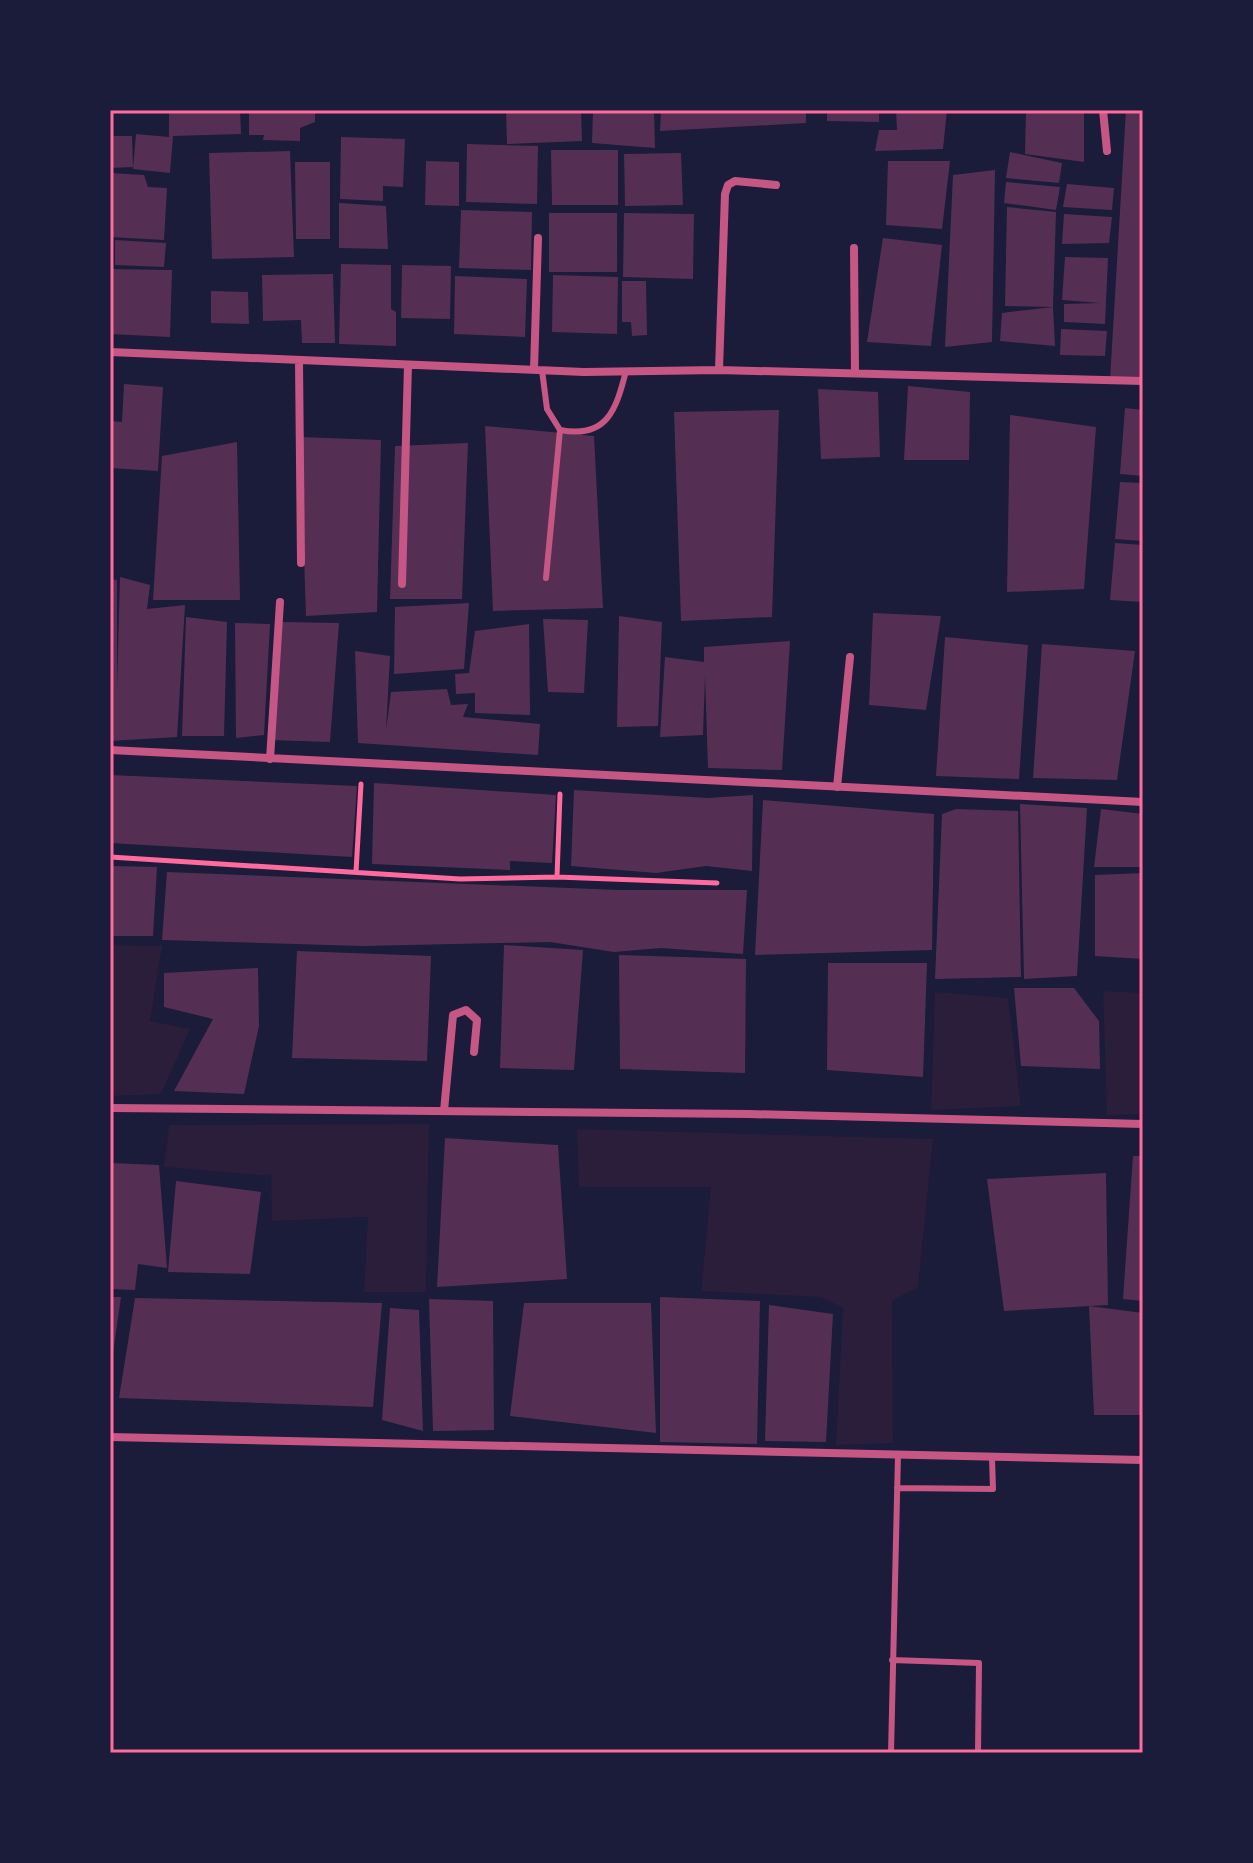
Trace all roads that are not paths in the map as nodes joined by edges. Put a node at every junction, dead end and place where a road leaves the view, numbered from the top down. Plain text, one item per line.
1 (1103, 110) edge
2 (1107, 151) dead end
3 (776, 185) dead end
4 (538, 238) dead end
5 (854, 248) dead end
6 (110, 352) edge
7 (299, 361) junction
8 (408, 365) junction
9 (538, 370) junction
10 (719, 370) junction
11 (626, 371) junction
12 (855, 373) junction
13 (1143, 381) edge
14 (560, 430) junction
15 (301, 563) dead end
16 (546, 578) dead end
17 (402, 584) dead end
18 (280, 602) dead end
19 (850, 657) dead end
20 (110, 750) edge
21 (270, 759) junction
22 (837, 787) junction
23 (1143, 802) edge
24 (474, 1052) dead end
25 (110, 1108) edge
26 (444, 1111) junction
27 (1143, 1124) edge
28 (110, 1437) edge
29 (898, 1455) junction
30 (992, 1458) junction
31 (1143, 1460) edge
32 (897, 1488) junction
33 (892, 1660) junction
34 (979, 1663) junction
35 (991, 1664) dead end
36 (891, 1753) edge
37 (978, 1753) edge

1 - 2 street
3 - 10 street
4 - 9 street
5 - 12 street
6 - 7 street
7 - 8 street
7 - 15 street
8 - 9 street
8 - 17 street
9 - 11 street
9 - 14 lane
10 - 11 street
10 - 12 street
11 - 14 lane
12 - 13 street
14 - 16 lane
18 - 21 street
19 - 22 street
20 - 21 street
21 - 22 street
22 - 23 street
24 - 26 street
25 - 26 street
26 - 27 street
28 - 29 street
29 - 30 street
29 - 32 lane
30 - 31 street
30 - 32 lane
32 - 33 lane
33 - 34 lane
33 - 36 lane
34 - 35 lane
34 - 37 lane

